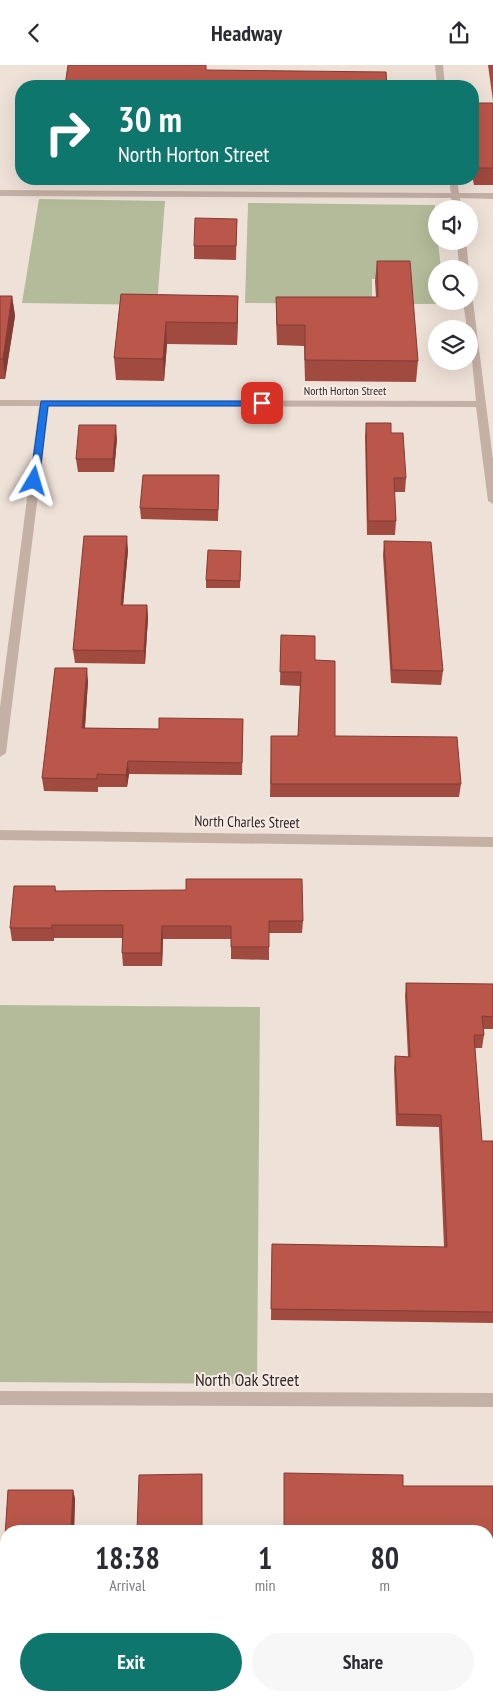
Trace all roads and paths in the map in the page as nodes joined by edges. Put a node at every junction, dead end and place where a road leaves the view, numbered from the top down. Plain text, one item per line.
1 (438, 65) edge
2 (440, 80) edge
3 (454, 185) edge
4 (0, 193) edge
5 (455, 196) junction
6 (493, 196) edge
7 (456, 200) edge
8 (469, 310) edge
9 (0, 403) edge
10 (44, 403) junction
11 (481, 404) junction
12 (493, 501) edge
13 (0, 753) edge
14 (0, 835) edge
15 (493, 842) edge
16 (0, 1398) edge
17 (493, 1400) edge

1 - 2 street
3 - 5 street
4 - 5 street
5 - 6 street
5 - 7 street
8 - 11 street
9 - 10 street, North Horton Street
10 - 11 street, North Horton Street
10 - 13 street
11 - 12 street
14 - 15 street, North Charles Street
16 - 17 street, North Oak Street

